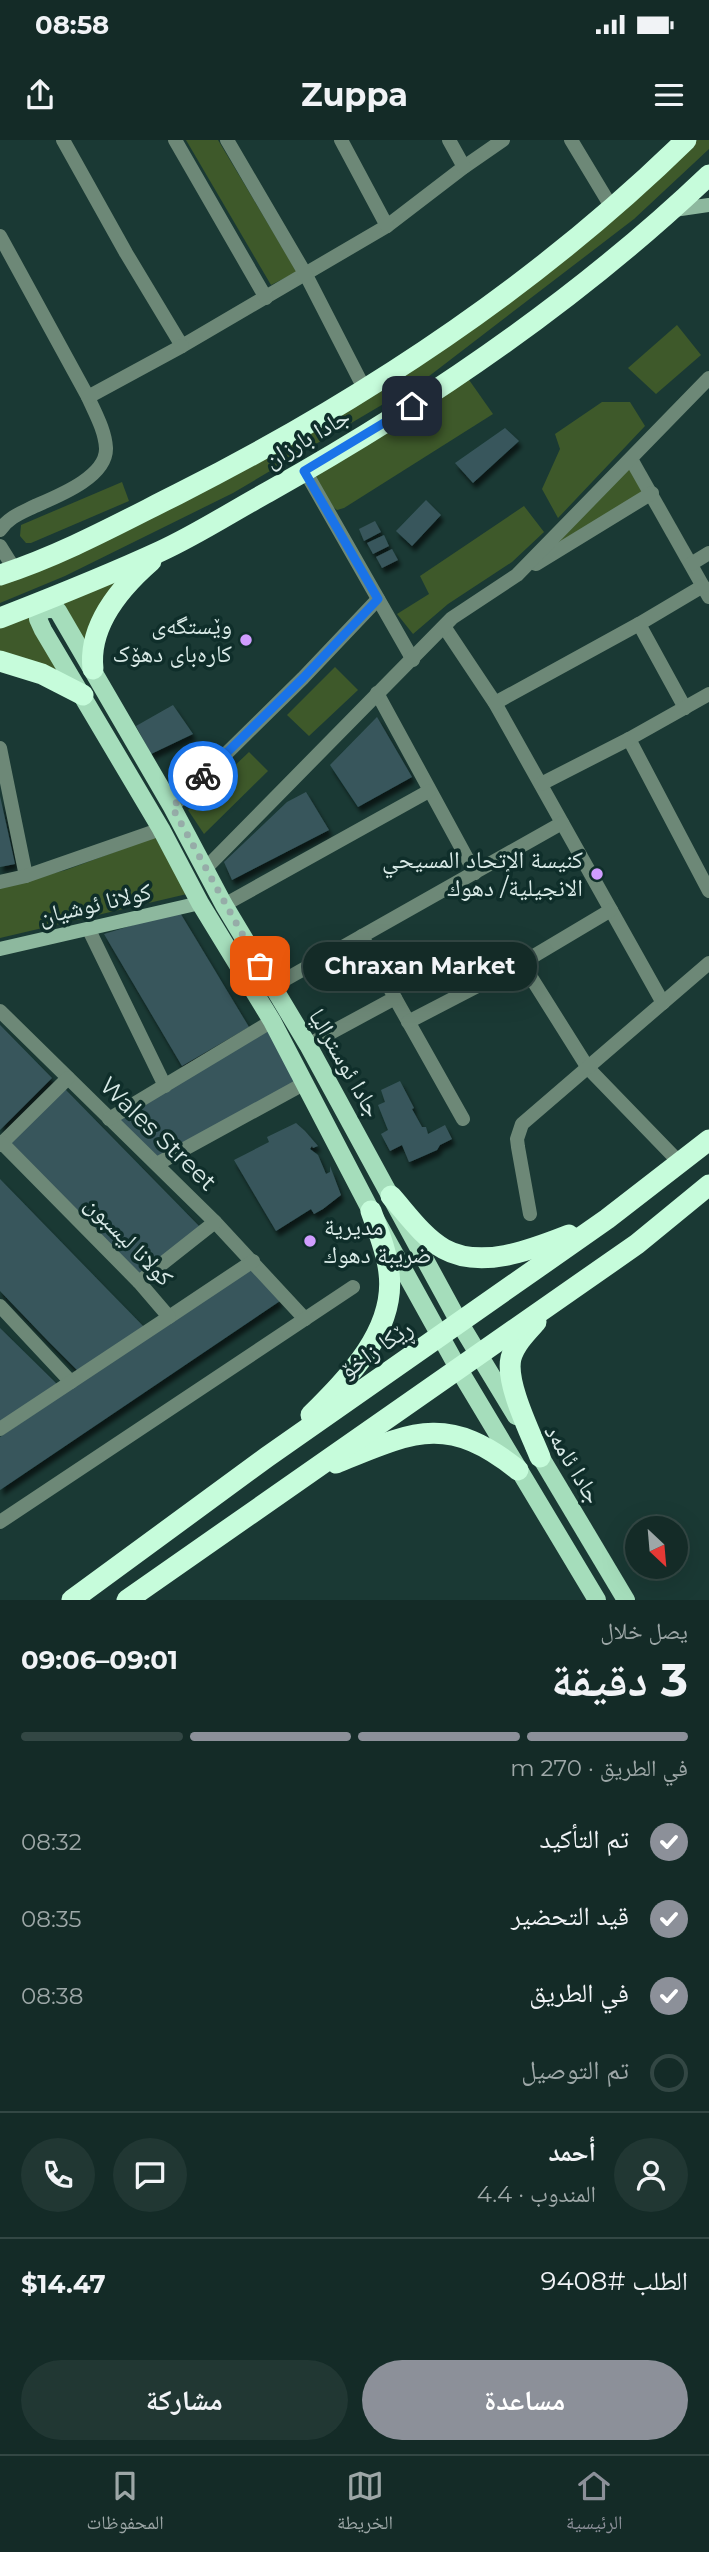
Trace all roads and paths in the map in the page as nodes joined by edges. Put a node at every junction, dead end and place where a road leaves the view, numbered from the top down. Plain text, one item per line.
1 (63, 140) edge
2 (175, 140) edge
3 (227, 140) edge
4 (341, 140) edge
5 (449, 140) edge
6 (503, 140) edge
7 (571, 140) edge
8 (686, 140) edge
9 (464, 167) junction
10 (709, 175) edge
11 (709, 205) edge
12 (612, 208) junction
13 (672, 210) junction
14 (387, 226) junction
15 (0, 236) edge
16 (306, 275) junction
17 (266, 298) junction
18 (182, 346) junction
19 (709, 378) edge
20 (365, 390) junction
21 (89, 397) junction
22 (631, 459) junction
23 (304, 471) junction
24 (652, 493) junction
25 (0, 530) edge
26 (0, 546) edge
27 (163, 550) junction
28 (709, 553) edge
29 (691, 564) junction
30 (8, 573) edge
31 (517, 576) junction
32 (706, 591) edge
33 (378, 599) junction
34 (0, 618) edge
35 (639, 624) junction
36 (445, 628) junction
37 (413, 660) junction
38 (0, 661) edge
39 (93, 669) junction
40 (377, 693) junction
41 (709, 694) edge
42 (83, 695) junction
43 (495, 703) junction
44 (685, 708) junction
45 (629, 739) junction
46 (0, 748) edge
47 (541, 784) junction
48 (429, 791) junction
49 (172, 807) junction
50 (562, 822) junction
51 (160, 829) junction
52 (205, 869) junction
53 (475, 873) junction
54 (26, 876) junction
55 (0, 882) edge
56 (709, 891) edge
57 (201, 903) junction
58 (224, 905) junction
59 (611, 910) junction
60 (89, 930) junction
61 (362, 936) junction
62 (0, 949) edge
63 (522, 963) junction
64 (709, 963) edge
65 (272, 987) junction
66 (395, 998) junction
67 (663, 1003) junction
68 (0, 1011) edge
69 (272, 1021) junction
70 (408, 1022) junction
71 (308, 1045) junction
72 (587, 1068) junction
73 (68, 1078) junction
74 (305, 1083) junction
75 (165, 1086) junction
76 (109, 1119) junction
77 (463, 1119) dead end
78 (709, 1140) edge
79 (1, 1144) edge
80 (680, 1163) junction
81 (157, 1164) junction
82 (709, 1185) edge
83 (391, 1196) junction
84 (371, 1211) junction
85 (530, 1214) dead end
86 (607, 1219) junction
87 (215, 1222) junction
88 (253, 1261) junction
89 (139, 1282) junction
90 (353, 1287) dead end
91 (566, 1294) junction
92 (1, 1310) edge
93 (169, 1317) junction
94 (304, 1319) junction
95 (459, 1322) junction
96 (440, 1336) junction
97 (479, 1353) junction
98 (458, 1368) junction
99 (71, 1382) junction
100 (0, 1429) edge
101 (267, 1457) junction
102 (540, 1457) junction
103 (518, 1470) junction
104 (287, 1487) junction
105 (0, 1522) edge
106 (72, 1600) edge
107 (127, 1600) edge
108 (597, 1600) edge
109 (626, 1600) edge

1 - 18 street
2 - 17 street
3 - 16 street
4 - 14 street
5 - 9 street
6 - 9 street
7 - 12 street
8 - 12 highway, جادا بارزان
9 - 14 street
10 - 13 highway, جادا بارزان
11 - 13 street
12 - 20 highway, جادا بارزان
13 - 23 highway, جادا بارزان
14 - 16 street
15 - 21 street
16 - 17 street
16 - 20 street
17 - 18 street
18 - 21 street
19 - 22 street
20 - 30 highway, جادا بارزان
21 - 25 street
22 - 24 street
22 - 31 street
23 - 27 highway, جادا بارزان
23 - 33 street
24 - 29 street
24 - 31 street
26 - 30 street
27 - 34 highway, جادا بارزان
27 - 39 highway
28 - 29 street
29 - 32 street
31 - 36 street
32 - 35 street
33 - 37 street
33 - 49 street
35 - 43 street
35 - 44 street
36 - 37 street
36 - 43 street
37 - 40 street
38 - 42 highway
39 - 42 main road, جادا ئوسترالیا
39 - 49 main road, جادا ئوسترالیا
40 - 48 street
40 - 52 street
41 - 44 street
42 - 51 main road, جادا ئوسترالیا
43 - 47 street
44 - 45 street
45 - 47 street
45 - 56 street
46 - 54 street
47 - 50 street
48 - 53 street
48 - 58 street
49 - 52 main road, جادا ئوسترالیا
50 - 53 street
50 - 59 street
51 - 54 street
51 - 57 main road, جادا ئوسترالیا
52 - 58 main road, جادا ئوسترالیا
53 - 61 street
54 - 55 street
57 - 60 street, كولانا ئوشيان
57 - 69 main road, جادا ئوسترالیا
58 - 65 main road, جادا ئوسترالیا
59 - 63 street
59 - 67 street
60 - 62 street, كولانا ئوشيان
60 - 75 street
61 - 65 street
61 - 66 street
63 - 70 street
63 - 72 street
64 - 67 street
65 - 71 main road, جادا ئوسترالیا
66 - 70 street
66 - 71 street
67 - 72 street
68 - 73 street, Wales Street
69 - 74 main road, جادا ئوسترالیا
69 - 75 street
70 - 77 street
71 - 83 main road, جادا ئوسترالیا
72 - 80 street
72 - 85 street
73 - 76 street, Wales Street
73 - 79 street
74 - 81 street
74 - 84 main road, جادا ئوسترالیا
75 - 76 street
76 - 81 street, Wales Street
78 - 80 highway, ڕێکا زاخۆ
79 - 89 street, كولانا ليسبون
80 - 86 highway, ڕێکا زاخۆ
81 - 87 street, Wales Street
82 - 91 highway
83 - 86 highway
83 - 95 main road, جادا ئوسترالیا
84 - 96 main road, جادا ئوسترالیا
84 - 101 highway
86 - 95 highway, ڕێکا زاخۆ
87 - 88 street
87 - 89 street, Wales Street
88 - 93 street
88 - 94 street
89 - 93 street, كولانا ليسبون
90 - 94 street
91 - 97 highway
91 - 102 highway
92 - 99 street
93 - 99 street, كولانا ليسبون
94 - 105 street
95 - 96 highway, ڕێکا زاخۆ
95 - 97 main road, جادا ئامەد
96 - 98 main road, جادا ئامەد
96 - 101 highway, ڕێکا زاخۆ
97 - 98 highway
97 - 102 main road, جادا ئامەد
98 - 103 main road, جادا ئامەد
98 - 104 highway
99 - 100 street, كولانا ليسبون
101 - 106 highway, ڕێکا زاخۆ
102 - 109 main road, جادا ئامەد
103 - 104 highway
103 - 108 main road, جادا ئامەد
104 - 107 highway

